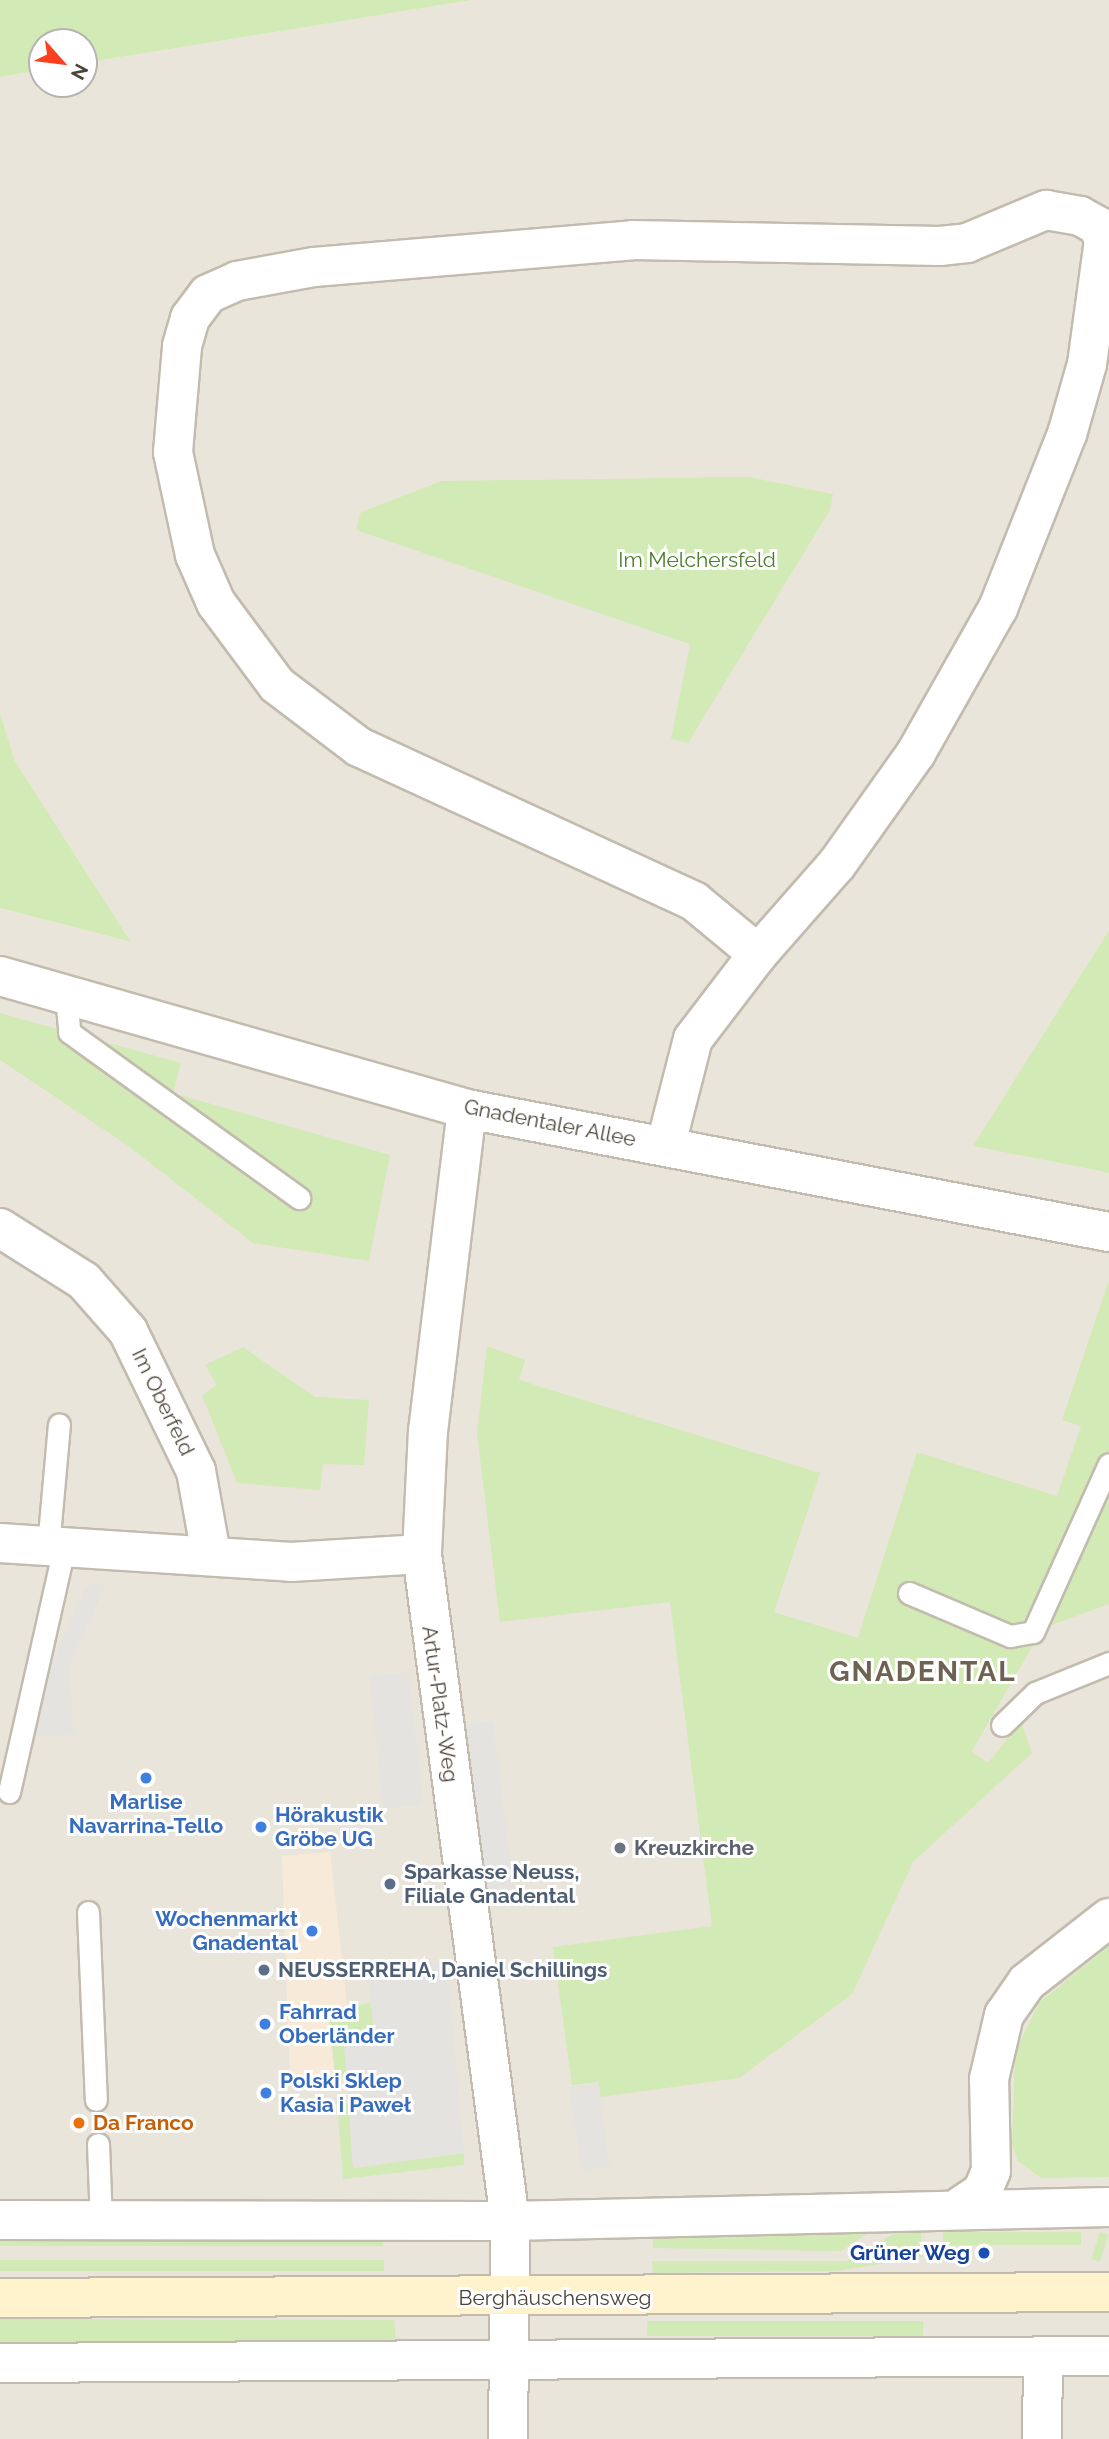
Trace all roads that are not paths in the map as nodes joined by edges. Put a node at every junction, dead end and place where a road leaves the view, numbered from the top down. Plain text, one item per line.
1 (758, 954) junction
2 (0, 976) edge
3 (65, 994) junction
4 (467, 1109) junction
5 (666, 1144) junction
6 (299, 1198) dead end
7 (0, 1228) edge
8 (1109, 1232) edge
9 (59, 1424) dead end
10 (1109, 1464) edge
11 (0, 1543) edge
12 (56, 1547) junction
13 (211, 1554) junction
14 (422, 1554) junction
15 (909, 1592) dead end
16 (1109, 1663) edge
17 (1002, 1725) dead end
18 (9, 1792) dead end
19 (88, 1912) dead end
20 (1109, 1918) edge
21 (96, 2100) dead end
22 (98, 2144) dead end
23 (961, 2206) junction
24 (1109, 2207) edge
25 (0, 2220) edge
26 (102, 2221) junction
27 (510, 2221) junction
28 (1109, 2292) edge
29 (0, 2298) edge
30 (509, 2298) junction
31 (1043, 2356) junction
32 (1109, 2356) edge
33 (508, 2358) junction
34 (0, 2363) edge
35 (508, 2439) edge
36 (1042, 2439) edge

1 - 1 street
1 - 5 street
2 - 3 street, Gnadentaler Allee
3 - 4 street, Gnadentaler Allee
3 - 6 lane
4 - 5 street, Gnadentaler Allee
4 - 14 street, Artur-Platz-Weg
5 - 8 street, Gnadentaler Allee
7 - 13 street, Im Oberfeld
9 - 12 lane
10 - 15 lane
11 - 12 street
12 - 13 street
12 - 18 lane
13 - 14 street
14 - 27 street, Artur-Platz-Weg
16 - 17 lane
19 - 21 lane
20 - 23 street
22 - 26 lane
23 - 24 street
23 - 27 street
25 - 26 street
26 - 27 street
27 - 30 street, Artur-Platz-Weg
28 - 30 main road, Berghäuschensweg
29 - 30 main road, Berghäuschensweg
30 - 33 street
31 - 32 street
31 - 33 street
31 - 36 street
33 - 34 street
33 - 35 street

